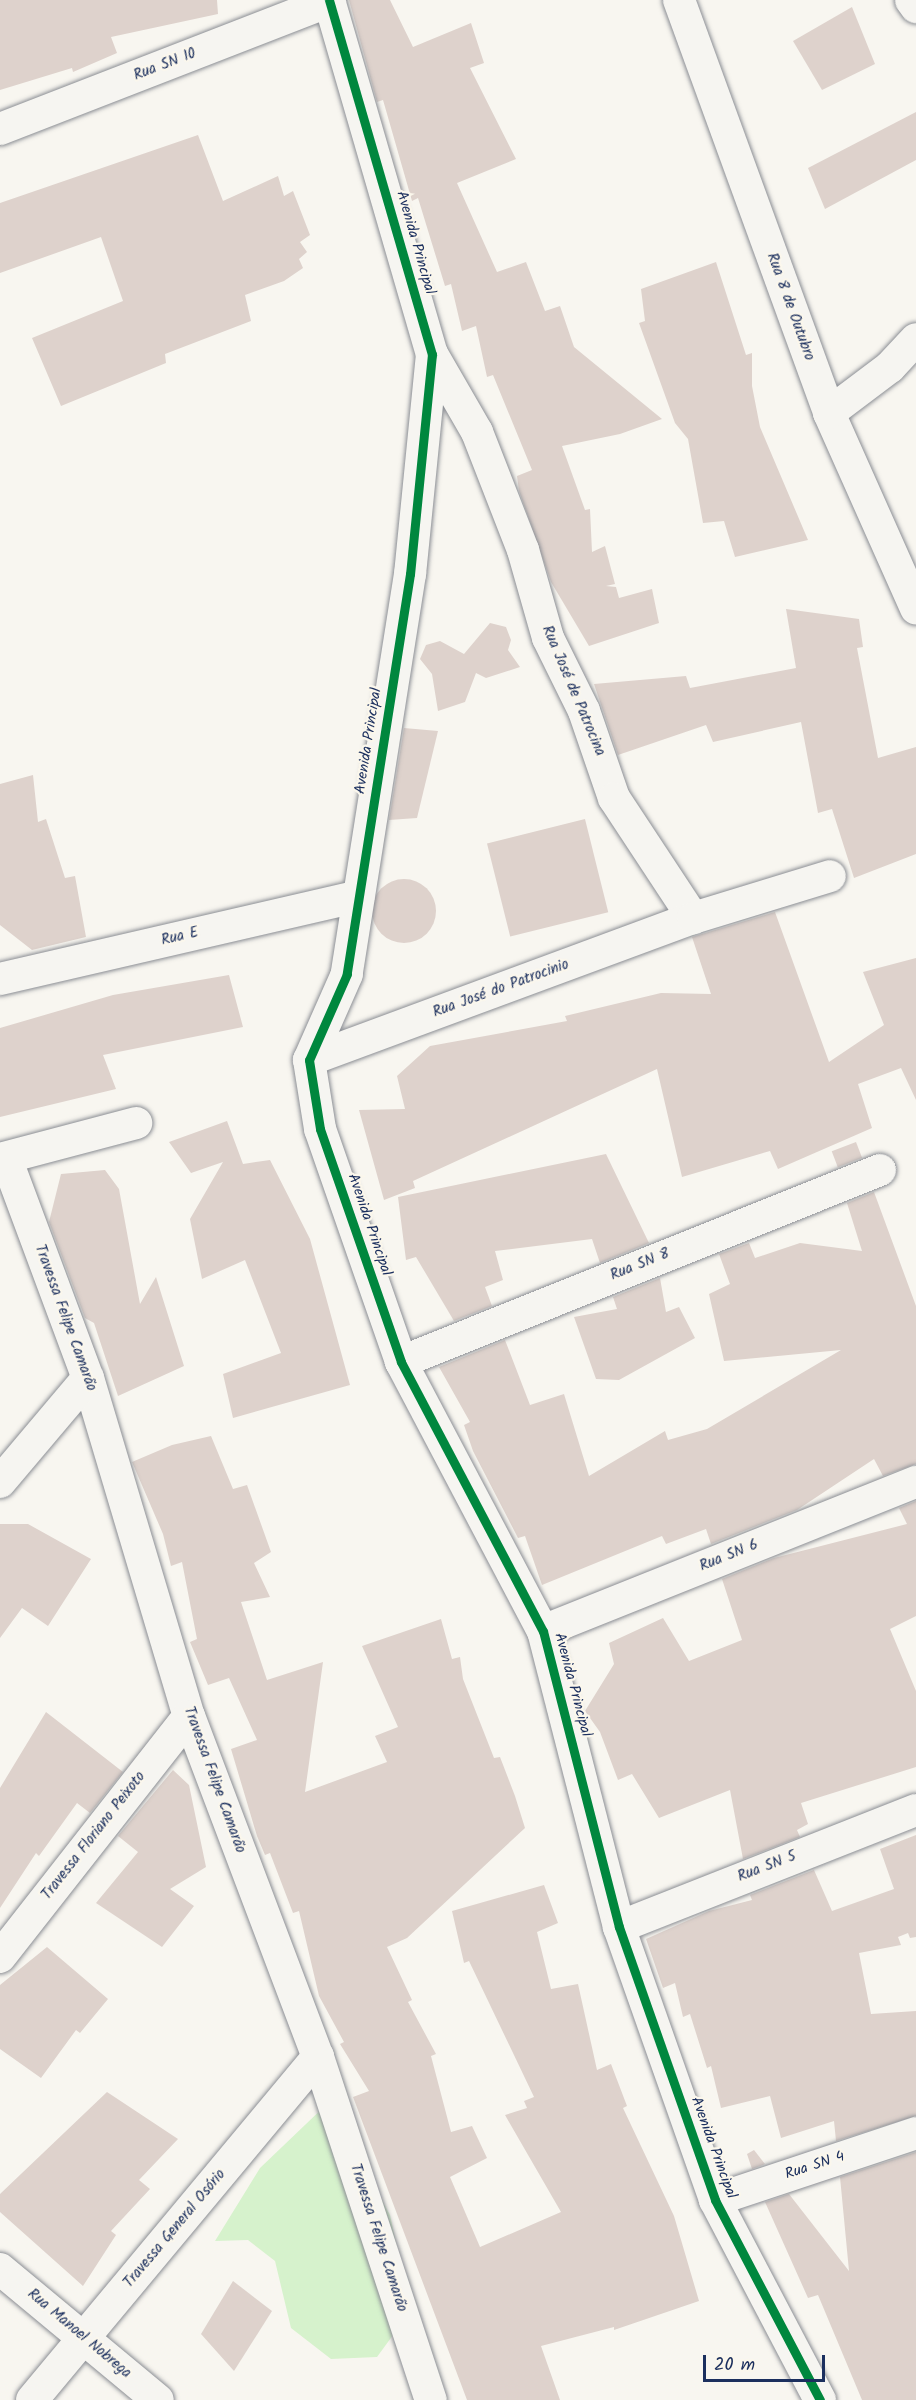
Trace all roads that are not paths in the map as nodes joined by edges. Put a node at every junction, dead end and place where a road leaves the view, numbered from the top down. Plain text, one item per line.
1 (680, 0) edge
2 (911, 0) edge
3 (330, 1) edge
4 (916, 7) edge
5 (0, 129) edge
6 (916, 339) edge
7 (432, 354) junction
8 (829, 413) junction
9 (916, 608) edge
10 (830, 876) dead end
11 (359, 896) junction
12 (693, 918) junction
13 (2, 974) edge
14 (309, 1060) junction
15 (136, 1123) dead end
16 (3, 1159) edge
17 (880, 1170) dead end
18 (401, 1362) junction
19 (88, 1378) junction
20 (0, 1482) edge
21 (916, 1482) edge
22 (543, 1631) junction
23 (189, 1716) junction
24 (916, 1810) edge
25 (619, 1927) junction
26 (0, 1957) edge
27 (318, 2057) junction
28 (916, 2133) edge
29 (715, 2200) junction
30 (0, 2269) edge
31 (83, 2339) junction
32 (423, 2394) edge
33 (32, 2400) edge
34 (158, 2400) edge
35 (820, 2400) edge

1 - 8 street, Rua 8 de Outubro
2 - 4 street
3 - 5 street, Rua SN 10
3 - 7 street, Avenida Principal
6 - 8 street
7 - 11 street, Avenida Principal
7 - 12 street, Rua José de Patrocina
8 - 9 street, Rua 8 de Outubro
10 - 12 street, Rua José do Patrocinio
11 - 13 street, Rua E
11 - 14 street, Avenida Principal
12 - 14 street, Rua José do Patrocinio
14 - 18 street, Avenida Principal
15 - 16 street
16 - 19 street, Travessa Felipe Camarão
17 - 18 street, Rua SN 8
18 - 22 street, Avenida Principal
19 - 20 street
19 - 23 street, Travessa Felipe Camarão
21 - 22 street, Rua SN 6
22 - 25 street, Avenida Principal
23 - 26 street, Travessa Floriano Peixoto
23 - 27 street, Travessa Felipe Camarão
24 - 25 street, Rua SN 5
25 - 29 street, Avenida Principal
27 - 31 street, Travessa General Osório
27 - 32 street, Travessa Felipe Camarão
28 - 29 street, Rua SN 4
29 - 35 street, Avenida Principal
30 - 31 street, Rua Manoel Nobrega
31 - 33 street, Travessa General Osório
31 - 34 street, Rua Manoel Nobrega

